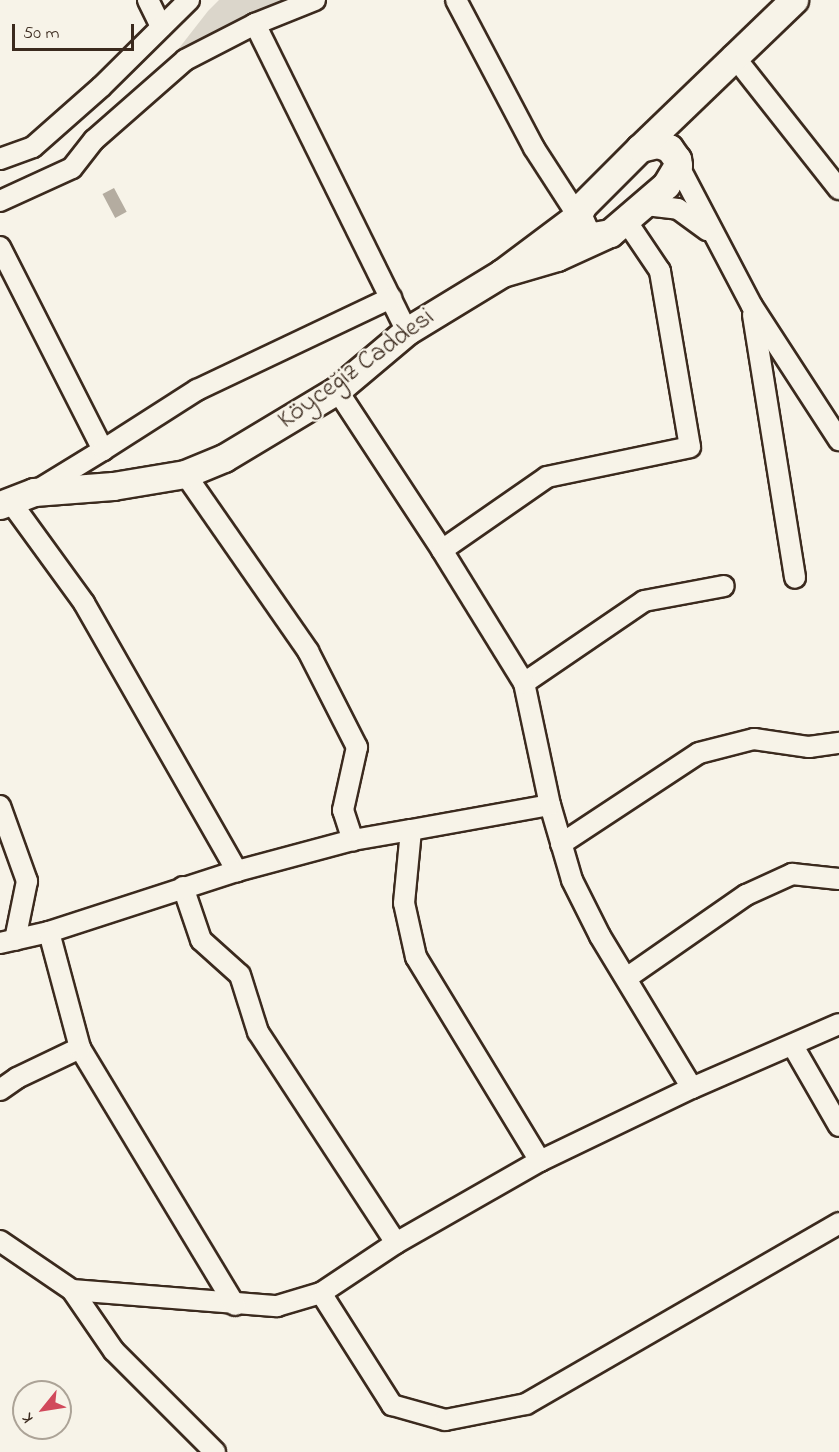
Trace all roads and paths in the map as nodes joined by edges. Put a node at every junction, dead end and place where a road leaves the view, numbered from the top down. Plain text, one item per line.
1 (148, 0) edge
2 (189, 0) edge
3 (315, 0) edge
4 (456, 0) edge
5 (794, 0) edge
6 (255, 24) junction
7 (161, 27) junction
8 (734, 56) junction
9 (699, 91) junction
10 (640, 148) junction
11 (0, 159) edge
12 (678, 162) junction
13 (546, 170) junction
14 (600, 188) junction
15 (839, 189) edge
16 (0, 201) edge
17 (578, 216) junction
18 (626, 221) junction
19 (713, 236) junction
20 (0, 247) edge
21 (502, 273) junction
22 (390, 298) junction
23 (752, 306) junction
24 (407, 331) junction
25 (337, 390) junction
26 (839, 440) edge
27 (103, 450) junction
28 (185, 474) junction
29 (15, 499) edge
30 (442, 550) junction
31 (795, 578) dead end
32 (724, 586) dead end
33 (524, 683) junction
34 (839, 743) edge
35 (550, 805) junction
36 (0, 806) edge
37 (411, 830) junction
38 (353, 840) junction
39 (561, 844) junction
40 (237, 871) junction
41 (839, 879) edge
42 (183, 887) junction
43 (49, 932) junction
44 (8, 941) edge
45 (628, 977) junction
46 (839, 1024) edge
47 (793, 1046) junction
48 (80, 1048) junction
49 (692, 1088) junction
50 (0, 1090) edge
51 (839, 1126) edge
52 (540, 1161) junction
53 (839, 1222) edge
54 (0, 1241) edge
55 (396, 1243) junction
56 (72, 1290) junction
57 (321, 1293) junction
58 (235, 1305) junction
59 (215, 1452) edge

1 - 7 street
2 - 7 street
3 - 6 street
4 - 13 street
5 - 8 street
6 - 16 street
6 - 22 street
7 - 11 street
8 - 9 street
8 - 15 street
9 - 10 street
9 - 12 street
10 - 12 street
10 - 14 street, Köyceğiz Caddesi
12 - 18 street
12 - 19 street
13 - 14 street
13 - 17 street
14 - 17 street, Köyceğiz Caddesi
17 - 18 street
17 - 21 street, Köyceğiz Caddesi
18 - 19 street
18 - 21 street, Köyceğiz Caddesi
18 - 30 street
19 - 23 street
20 - 27 street
21 - 24 street, Köyceğiz Caddesi
22 - 24 street
22 - 27 street
23 - 26 street
23 - 31 street
24 - 25 street, Köyceğiz Caddesi
25 - 28 street, Köyceğiz Caddesi
25 - 30 street
27 - 29 street
28 - 29 street, Köyceğiz Caddesi
28 - 38 street
29 - 40 street
30 - 33 street
32 - 33 street
33 - 35 street
34 - 39 street
35 - 37 street
35 - 39 street
36 - 44 street
37 - 38 street
37 - 52 street
38 - 40 street
39 - 45 street
40 - 42 street
41 - 45 street
42 - 43 street
42 - 55 street
43 - 44 street
43 - 48 street
45 - 49 street
46 - 47 street
47 - 49 street
47 - 51 street
48 - 50 street
48 - 58 street
49 - 52 street
52 - 55 street
53 - 57 street
54 - 56 street
55 - 57 street
56 - 58 street
56 - 59 street
57 - 58 street

